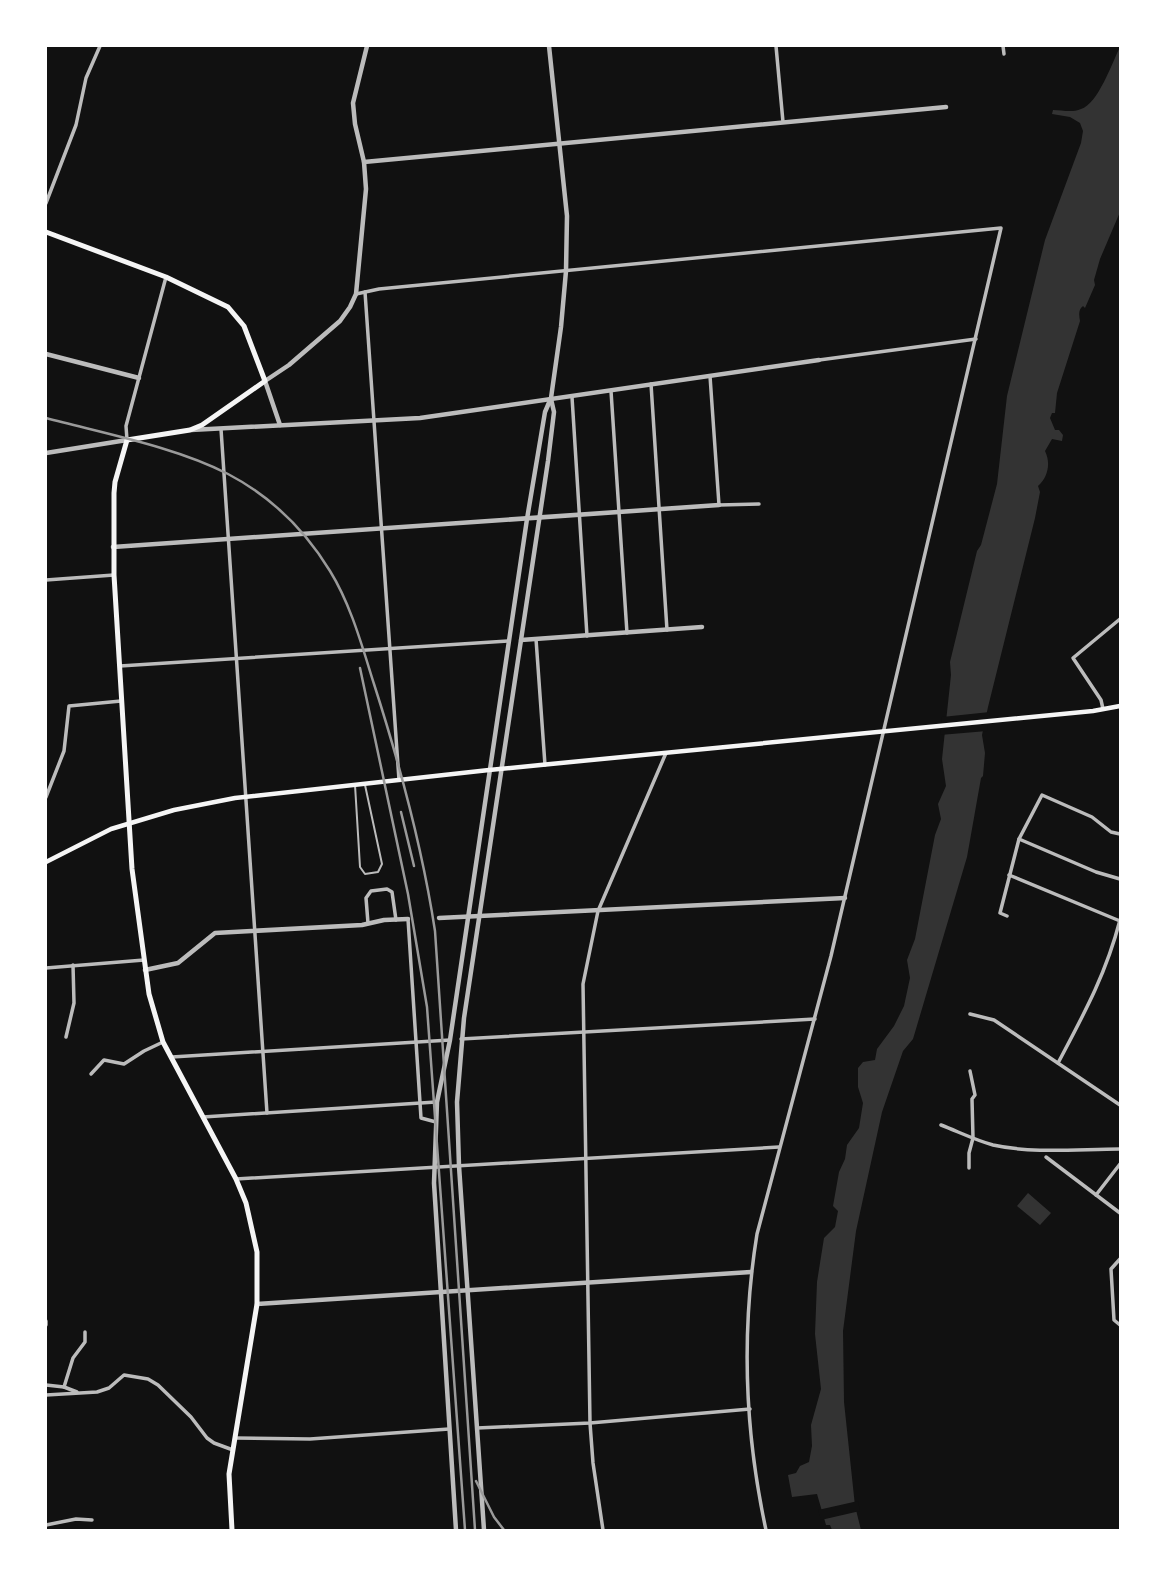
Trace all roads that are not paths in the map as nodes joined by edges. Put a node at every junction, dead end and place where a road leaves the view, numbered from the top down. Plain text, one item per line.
1 (100, 46) edge
2 (366, 46) edge
3 (549, 46) edge
4 (776, 46) edge
5 (1003, 46) edge
6 (1004, 54) dead end
7 (946, 107) dead end
8 (783, 122) junction
9 (560, 143) junction
10 (364, 162) junction
11 (46, 203) edge
12 (46, 232) edge
13 (566, 271) junction
14 (166, 277) junction
15 (365, 292) junction
16 (356, 294) junction
17 (976, 339) junction
18 (46, 354) edge
19 (819, 360) joint
20 (710, 376) junction
21 (139, 378) junction
22 (265, 381) junction
23 (651, 384) junction
24 (611, 391) junction
25 (572, 396) junction
26 (551, 398) junction
27 (375, 421) junction
28 (280, 425) junction
29 (221, 429) junction
30 (190, 430) junction
31 (127, 440) junction
32 (46, 453) edge
33 (759, 504) dead end
34 (719, 505) junction
35 (659, 509) junction
36 (619, 512) junction
37 (580, 515) junction
38 (539, 518) junction
39 (527, 519) junction
40 (381, 530) junction
41 (229, 539) junction
42 (113, 547) junction
43 (114, 575) junction
44 (46, 580) edge
45 (1121, 619) edge
46 (702, 627) dead end
47 (667, 630) junction
48 (627, 633) junction
49 (587, 636) junction
50 (536, 639) junction
51 (521, 640) junction
52 (508, 641) junction
53 (390, 649) junction
54 (237, 659) junction
55 (120, 666) junction
56 (121, 701) junction
57 (1121, 706) edge
58 (1104, 709) junction
59 (882, 732) junction
60 (666, 753) junction
61 (545, 765) junction
62 (502, 769) junction
63 (489, 770) junction
64 (398, 780) junction
65 (365, 784) junction
66 (355, 785) junction
67 (246, 796) junction
68 (46, 797) edge
69 (129, 823) junction
70 (1121, 834) edge
71 (1019, 839) junction
72 (46, 862) edge
73 (1009, 875) junction
74 (1121, 879) edge
75 (845, 898) junction
76 (598, 911) junction
77 (1007, 916) dead end
78 (480, 917) junction
79 (439, 918) dead end
80 (468, 918) junction
81 (408, 919) joint
82 (396, 920) junction
83 (1120, 921) edge
84 (368, 923) junction
85 (255, 931) junction
86 (144, 960) junction
87 (73, 965) junction
88 (46, 968) edge
89 (145, 970) junction
90 (970, 1014) dead end
91 (815, 1019) junction
92 (584, 1031) junction
93 (66, 1037) dead end
94 (461, 1039) junction
95 (450, 1040) junction
96 (163, 1042) junction
97 (416, 1042) junction
98 (263, 1050) junction
99 (170, 1057) junction
100 (1058, 1063) junction
101 (970, 1071) dead end
102 (91, 1074) dead end
103 (437, 1102) junction
104 (420, 1103) junction
105 (1121, 1105) edge
106 (267, 1113) junction
107 (201, 1117) junction
108 (436, 1122) junction
109 (941, 1125) dead end
110 (973, 1138) junction
111 (779, 1147) junction
112 (1121, 1149) edge
113 (1046, 1157) dead end
114 (586, 1159) junction
115 (1121, 1164) edge
116 (459, 1166) junction
117 (435, 1167) junction
118 (969, 1168) dead end
119 (236, 1179) junction
120 (1096, 1195) junction
121 (1120, 1212) edge
122 (1121, 1259) edge
123 (751, 1272) junction
124 (587, 1282) junction
125 (468, 1290) junction
126 (441, 1292) junction
127 (257, 1304) junction
128 (1121, 1325) edge
129 (85, 1332) dead end
130 (46, 1385) edge
131 (64, 1387) junction
132 (82, 1393) junction
133 (46, 1395) edge
134 (750, 1409) junction
135 (590, 1423) junction
136 (477, 1427) junction
137 (449, 1429) junction
138 (235, 1438) junction
139 (233, 1450) junction
140 (92, 1520) dead end
141 (46, 1525) edge
142 (232, 1531) edge
143 (456, 1531) edge
144 (484, 1531) edge
145 (603, 1531) edge
146 (766, 1531) edge

1 - 11 street
2 - 10 street
3 - 9 street
4 - 8 street
5 - 6 street
7 - 8 street
8 - 9 street
9 - 10 street
9 - 13 street
10 - 16 street
12 - 14 main road
13 - 15 street
13 - 17 street
13 - 26 street
14 - 21 street
14 - 22 main road
15 - 16 street
15 - 27 street
16 - 22 street
17 - 19 street
17 - 59 street
18 - 21 street
19 - 20 street
20 - 23 street
20 - 34 street
21 - 31 street
22 - 28 street
22 - 30 main road
23 - 24 street
23 - 35 street
24 - 25 street
24 - 36 street
25 - 26 street
25 - 37 street
26 - 27 street
26 - 38 street
26 - 39 street
27 - 28 street
27 - 40 street
28 - 29 street
29 - 30 street
29 - 41 street
30 - 31 main road
31 - 32 street
31 - 42 main road
33 - 34 street
34 - 35 street
35 - 36 street
35 - 47 street
36 - 37 street
36 - 48 street
37 - 38 street
37 - 49 street
38 - 39 street
38 - 51 street
39 - 40 street
39 - 52 street
40 - 41 street
40 - 53 street
41 - 42 street
41 - 54 street
42 - 43 main road
43 - 44 street
43 - 55 main road
45 - 58 street
46 - 47 street
47 - 48 street
48 - 49 street
49 - 50 street
50 - 51 street
50 - 61 street
51 - 62 street
52 - 53 street
52 - 63 street
53 - 54 street
53 - 64 street
54 - 55 street
54 - 67 street
55 - 56 main road
56 - 68 street
56 - 69 main road
57 - 58 main road
58 - 59 main road
59 - 60 main road
59 - 75 street
60 - 61 main road
60 - 76 street
61 - 62 main road
62 - 63 main road
62 - 78 street
63 - 64 main road
63 - 80 street
64 - 65 main road
65 - 66 main road
65 - 66 lane
66 - 67 main road
67 - 69 main road
67 - 85 street
69 - 72 main road
69 - 86 main road
70 - 71 street
71 - 73 street
71 - 74 street
73 - 77 street
73 - 83 street
75 - 76 street
75 - 91 street
76 - 78 street
76 - 92 street
78 - 80 street
78 - 94 street
79 - 80 street
80 - 95 street
81 - 82 street
81 - 97 street
82 - 84 street
82 - 84 street
83 - 100 street
84 - 85 street
85 - 89 street
85 - 98 street
86 - 87 street
86 - 89 main road
87 - 88 street
87 - 93 street
89 - 96 main road
90 - 100 street
91 - 92 street
91 - 111 street
92 - 94 street
92 - 114 street
94 - 116 street
95 - 97 street
95 - 103 street
96 - 99 main road
96 - 102 street
97 - 98 street
97 - 104 street
98 - 99 street
98 - 106 street
99 - 107 main road
100 - 105 street
101 - 110 street
103 - 104 street
103 - 108 street
104 - 106 street
104 - 108 street
106 - 107 street
107 - 119 main road
108 - 117 street
109 - 110 street
110 - 112 street
110 - 118 street
111 - 114 street
111 - 123 street
113 - 120 street
114 - 116 street
114 - 124 street
115 - 120 street
116 - 117 street
116 - 125 street
117 - 119 street
117 - 126 street
119 - 127 main road
120 - 121 street
122 - 128 street
123 - 124 street
123 - 134 street
124 - 125 street
124 - 135 street
125 - 126 street
125 - 136 street
126 - 127 street
126 - 137 street
127 - 138 main road
129 - 131 street
130 - 131 street
131 - 132 street
132 - 133 street
132 - 139 street
134 - 135 street
134 - 146 street
135 - 136 street
135 - 145 street
136 - 144 street
137 - 138 street
137 - 143 street
138 - 139 main road
139 - 142 main road
140 - 141 street

